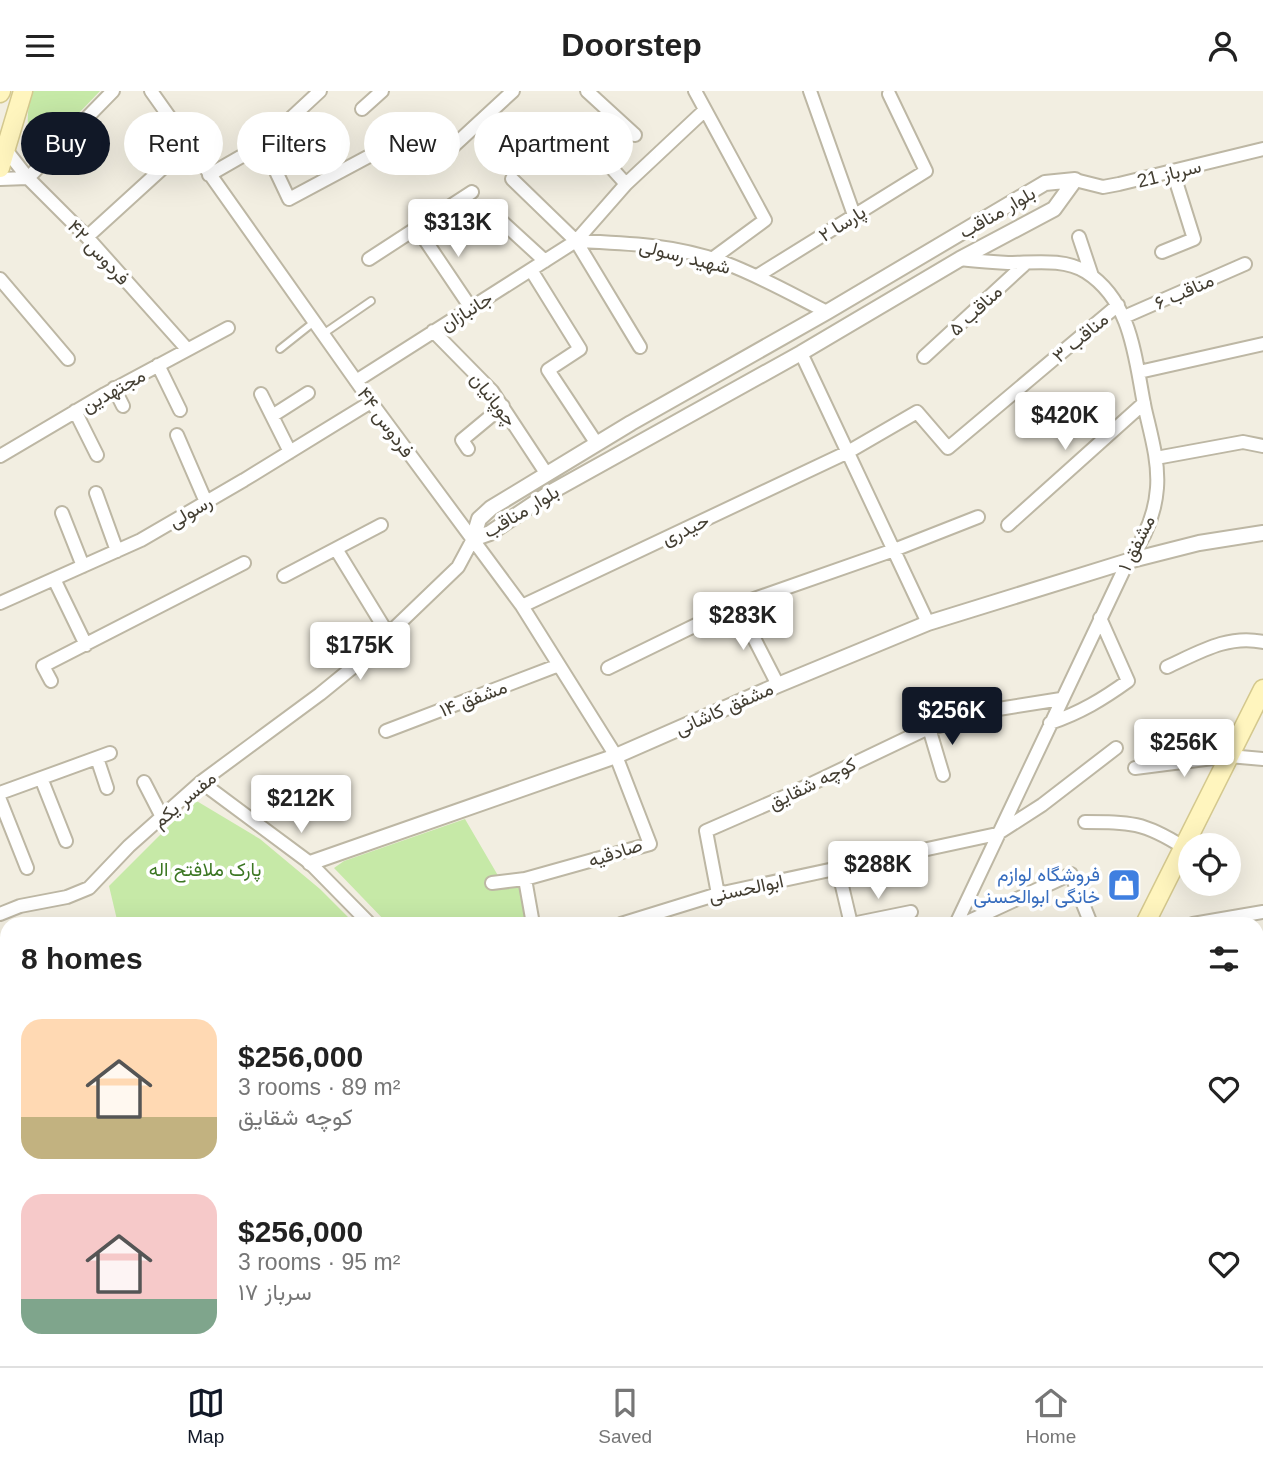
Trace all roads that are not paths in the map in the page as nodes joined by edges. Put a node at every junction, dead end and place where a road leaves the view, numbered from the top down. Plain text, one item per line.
1 (23, 91) edge
2 (113, 91) edge
3 (151, 91) edge
4 (320, 91) edge
5 (382, 91) edge
6 (513, 91) edge
7 (587, 91) edge
8 (695, 91) edge
9 (810, 91) edge
10 (890, 94) dead end
11 (362, 109) dead end
12 (705, 110) junction
13 (165, 112) edge
14 (297, 112) edge
15 (635, 135) dead end
16 (460, 141) edge
17 (1263, 149) edge
18 (6, 150) junction
19 (237, 159) edge
20 (0, 168) edge
21 (1173, 172) junction
22 (155, 175) edge
23 (278, 175) edge
24 (334, 175) edge
25 (620, 175) edge
26 (209, 176) joint
27 (28, 178) junction
28 (0, 179) edge
29 (512, 179) dead end
30 (1075, 180) junction
31 (626, 184) junction
32 (472, 192) dead end
33 (854, 215) junction
34 (497, 216) dead end
35 (417, 227) junction
36 (87, 237) junction
37 (1079, 237) dead end
38 (576, 241) junction
39 (1162, 252) dead end
40 (369, 259) dead end
41 (712, 259) junction
42 (960, 260) junction
43 (545, 261) junction
44 (1027, 263) junction
45 (1245, 264) dead end
46 (531, 270) junction
47 (757, 276) junction
48 (1092, 276) junction
49 (0, 279) edge
50 (371, 301) dead end
51 (471, 308) junction
52 (1121, 311) junction
53 (827, 312) junction
54 (314, 322) junction
55 (228, 328) dead end
56 (433, 331) junction
57 (323, 334) junction
58 (1263, 344) edge
59 (640, 347) dead end
60 (187, 349) junction
61 (281, 349) dead end
62 (801, 353) junction
63 (925, 357) dead end
64 (68, 359) dead end
65 (158, 365) junction
66 (1139, 372) junction
67 (356, 380) junction
68 (114, 388) junction
69 (308, 393) dead end
70 (261, 394) dead end
71 (371, 402) junction
72 (1144, 404) junction
73 (123, 406) dead end
74 (503, 406) junction
75 (180, 410) dead end
76 (75, 411) junction
77 (272, 416) junction
78 (177, 435) dead end
79 (597, 444) junction
80 (1263, 446) edge
81 (468, 449) dead end
82 (290, 452) junction
83 (848, 452) junction
84 (97, 455) dead end
85 (0, 456) edge
86 (1156, 458) junction
87 (546, 473) junction
88 (96, 493) dead end
89 (206, 502) junction
90 (62, 513) dead end
91 (978, 517) dead end
92 (382, 525) dead end
93 (1008, 525) dead end
94 (1263, 533) edge
95 (473, 539) junction
96 (336, 549) junction
97 (117, 551) junction
98 (894, 551) junction
99 (1128, 561) junction
100 (244, 563) dead end
101 (83, 566) junction
102 (284, 576) dead end
103 (54, 579) junction
104 (1, 600) edge
105 (737, 605) junction
106 (522, 606) junction
107 (1100, 618) junction
108 (928, 624) junction
109 (388, 634) junction
110 (1263, 642) edge
111 (86, 645) junction
112 (559, 665) junction
113 (1167, 667) dead end
114 (608, 668) dead end
115 (51, 681) dead end
116 (778, 685) junction
117 (1263, 689) edge
118 (1061, 699) junction
119 (1050, 723) junction
120 (929, 728) junction
121 (386, 731) dead end
122 (1116, 748) dead end
123 (110, 753) dead end
124 (616, 756) junction
125 (1229, 756) junction
126 (97, 758) junction
127 (1263, 759) edge
128 (1135, 768) dead end
129 (943, 775) dead end
130 (41, 778) junction
131 (144, 782) dead end
132 (201, 782) junction
133 (107, 789) dead end
134 (0, 793) edge
135 (0, 800) edge
136 (162, 817) junction
137 (1085, 822) dead end
138 (1190, 833) edge
139 (997, 834) junction
140 (66, 841) dead end
141 (1178, 844) edge
142 (1178, 857) edge
143 (310, 863) junction
144 (27, 867) dead end
145 (838, 869) junction
146 (525, 879) junction
147 (492, 883) dead end
148 (718, 894) junction
149 (911, 912) dead end
150 (1263, 912) edge
151 (0, 914) edge
152 (363, 917) edge
153 (532, 917) edge
154 (663, 917) edge
155 (849, 917) edge
156 (886, 917) edge
157 (959, 917) edge
158 (979, 917) edge
159 (1085, 917) edge
160 (1148, 917) edge
161 (1234, 917) edge

1 - 18 main road
2 - 27 street
3 - 13 street, فردوس ۴۴
4 - 14 street
5 - 11 street
6 - 16 street
7 - 15 street
8 - 12 street
9 - 33 street
10 - 33 street, پارسا ۲
12 - 31 street, جانبازان
12 - 41 street
17 - 21 street, سرباز 21
18 - 20 main road
18 - 27 street, فردوس ۴۲
19 - 26 street
21 - 30 street, سرباز 21
21 - 39 street
22 - 36 street
23 - 24 street
25 - 31 street
26 - 54 street, فردوس ۴۴
27 - 28 street
27 - 36 street, فردوس ۴۲
29 - 38 street
30 - 42 street, بلوار مناقب
30 - 53 street, بلوار مناقب
31 - 38 street, جانبازان
32 - 35 street
33 - 47 street, پارسا ۲
34 - 43 street
35 - 40 street
35 - 51 street
36 - 60 street, فردوس ۴۲
37 - 48 street
38 - 41 street, شهید رسولی
38 - 43 street, جانبازان
38 - 59 street
41 - 47 street, شهید رسولی
42 - 44 street, مشفق ۱
42 - 62 street, بلوار مناقب
43 - 46 street, جانبازان
44 - 48 street, مشفق ۱
44 - 63 street, مناقب ۵
45 - 52 street, مناقب ۶
46 - 51 street, جانبازان
46 - 79 street
47 - 53 street, شهید رسولی
48 - 52 street, مشفق ۱
49 - 64 street
50 - 57 lane
51 - 56 street, جانبازان
52 - 66 street, مشفق ۱
52 - 83 street, مناقب ۳
53 - 79 street, بلوار مناقب
54 - 57 street, فردوس ۴۴
54 - 61 lane
55 - 60 street, مجتهدین
56 - 67 street, جانبازان
56 - 74 street, چوپانیان
57 - 67 street, فردوس ۴۴
58 - 66 street
60 - 65 street, مجتهدین
62 - 83 street
62 - 95 street, بلوار مناقب
65 - 68 street, مجتهدین
65 - 75 street
66 - 72 street, مشفق ۱
67 - 71 street, فردوس ۴۴
68 - 73 street
68 - 76 street, مجتهدین
69 - 77 street
70 - 77 street
71 - 82 street, رسولی
71 - 95 street, فردوس ۴۴
72 - 86 street, مشفق ۱
72 - 93 street
74 - 81 street
74 - 87 street, چوپانیان
76 - 84 street
76 - 85 street, مجتهدین
77 - 82 street
78 - 89 street
79 - 87 street, بلوار مناقب
80 - 86 street
82 - 89 street, رسولی
83 - 98 street
83 - 106 street, حیدری
86 - 99 street, مشفق ۱
87 - 95 street, بلوار مناقب
88 - 97 street
89 - 97 street, رسولی
90 - 101 street
91 - 98 street
92 - 96 street
94 - 99 street, مشفق کاشانی
95 - 106 street, فردوس ۴۴
95 - 109 street, مفسر یکم
96 - 102 street
96 - 109 street
97 - 101 street, رسولی
98 - 105 street
98 - 108 street
99 - 107 street, مشفق ۱
99 - 108 street, مشفق کاشانی
100 - 111 street
101 - 103 street, رسولی
103 - 104 street, رسولی
103 - 111 street
105 - 114 street
105 - 116 street
106 - 112 street, فردوس ۴۴
107 - 118 street, مشفق ۱
107 - 119 street
108 - 116 street, مشفق کاشانی
109 - 132 street, مفسر یکم
110 - 113 street
111 - 115 street
112 - 121 street, مشفق ۱۴
112 - 124 street, فردوس ۴۴
116 - 124 street, مشفق کاشانی
117 - 125 main road
118 - 119 street, مشفق ۱
118 - 120 street, کوچه شقایق
119 - 139 street, مشفق ۱
120 - 129 street
120 - 148 street, کوچه شقایق
122 - 139 street
123 - 126 street
124 - 143 street, مشفق کاشانی
124 - 146 street, صادقیه
125 - 127 street
125 - 128 street
125 - 138 main road
126 - 130 street
126 - 133 street
130 - 134 street
130 - 140 street
131 - 136 street
132 - 136 street, مفسر یکم
132 - 143 street
135 - 144 street
136 - 151 street, مفسر یکم
137 - 141 street
139 - 145 street, ابوالحسنی
139 - 157 street, مشفق ۱
142 - 160 main road
143 - 152 street
145 - 148 street, ابوالحسنی
145 - 155 street
146 - 147 street, صادقیه
146 - 153 street
148 - 154 street, ابوالحسنی
149 - 156 street
150 - 161 street
158 - 159 street

